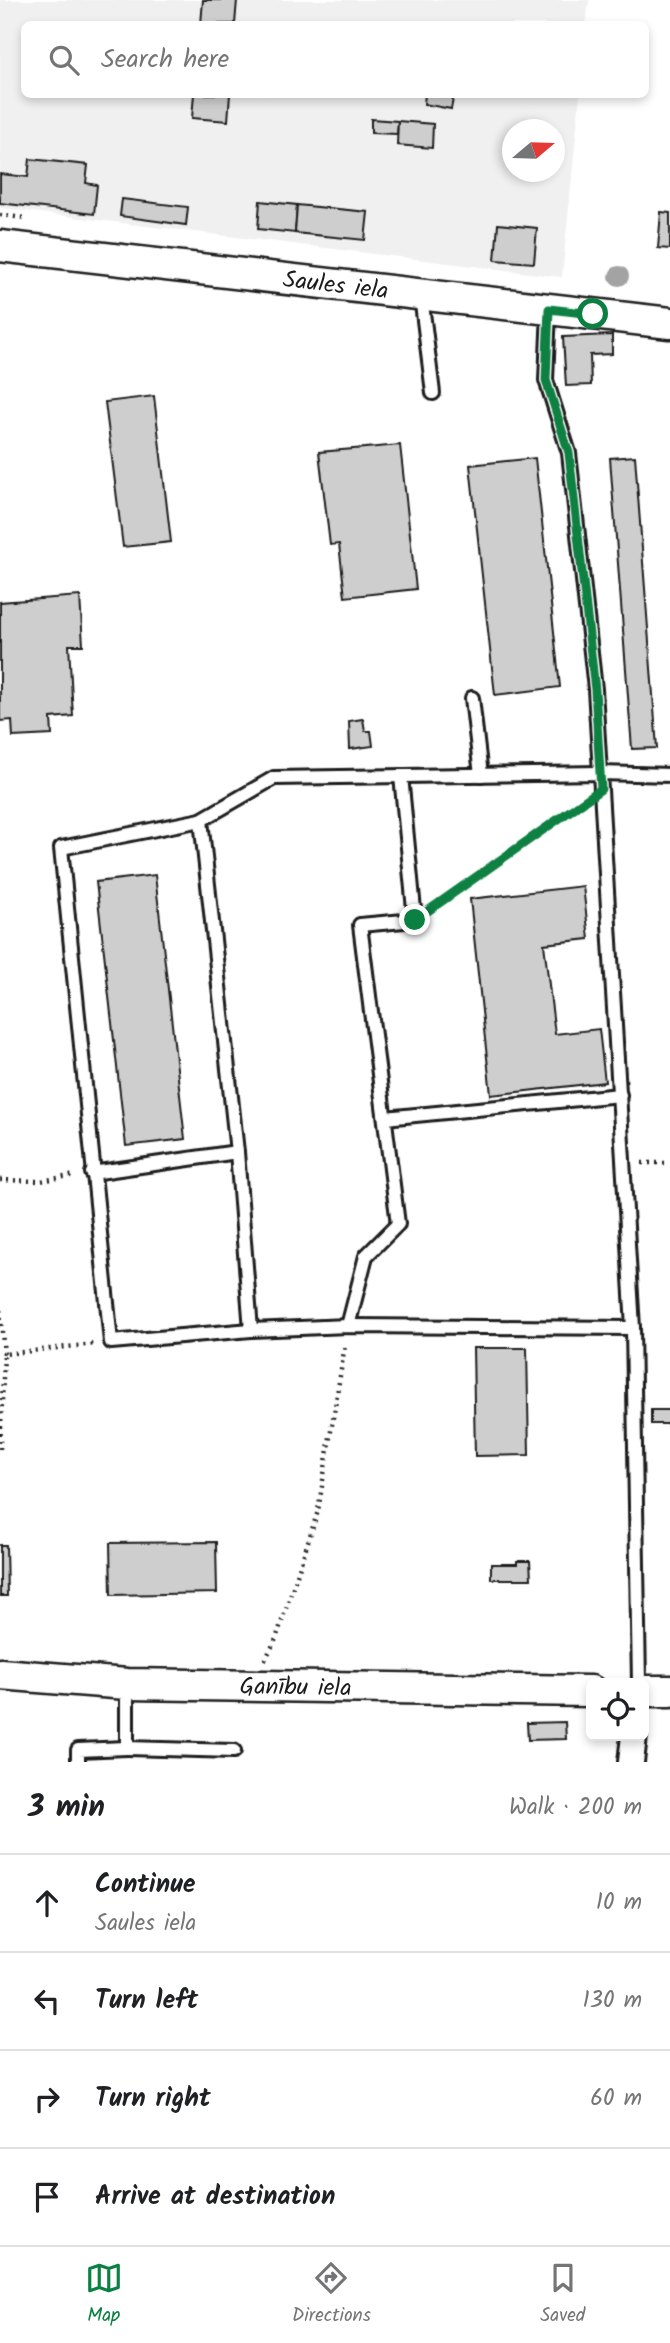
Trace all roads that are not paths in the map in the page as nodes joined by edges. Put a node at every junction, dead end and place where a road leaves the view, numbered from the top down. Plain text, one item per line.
1 (0, 246) edge
2 (421, 294) junction
3 (549, 309) junction
4 (670, 323) edge
5 (433, 393) dead end
6 (472, 698) dead end
7 (600, 773) junction
8 (481, 775) junction
9 (670, 775) edge
10 (401, 776) junction
11 (201, 820) junction
12 (620, 1095) junction
13 (385, 1118) junction
14 (237, 1152) junction
15 (92, 1173) junction
16 (348, 1326) junction
17 (633, 1328) junction
18 (251, 1331) junction
19 (0, 1674) edge
20 (639, 1678) edge
21 (127, 1684) junction
22 (586, 1691) edge
23 (649, 1691) edge
24 (670, 1691) edge
25 (633, 1741) edge
26 (127, 1748) junction
27 (234, 1751) dead end
28 (78, 1762) edge
29 (631, 1762) edge

1 - 2 street, Saules iela
2 - 3 street, Saules iela
2 - 5 lane
3 - 4 street, Saules iela
3 - 7 lane
6 - 8 lane
7 - 8 lane
7 - 9 lane
7 - 12 lane
8 - 10 lane
10 - 11 lane
10 - 13 lane
11 - 14 lane
11 - 15 lane
12 - 13 lane
12 - 17 lane
13 - 16 lane
14 - 15 lane
14 - 18 lane
15 - 18 lane
16 - 17 lane
16 - 18 lane
17 - 20 lane
19 - 21 street, Ganību iela
21 - 22 street, Ganību iela
21 - 26 lane
23 - 24 street
25 - 29 street
26 - 27 lane
26 - 28 lane

